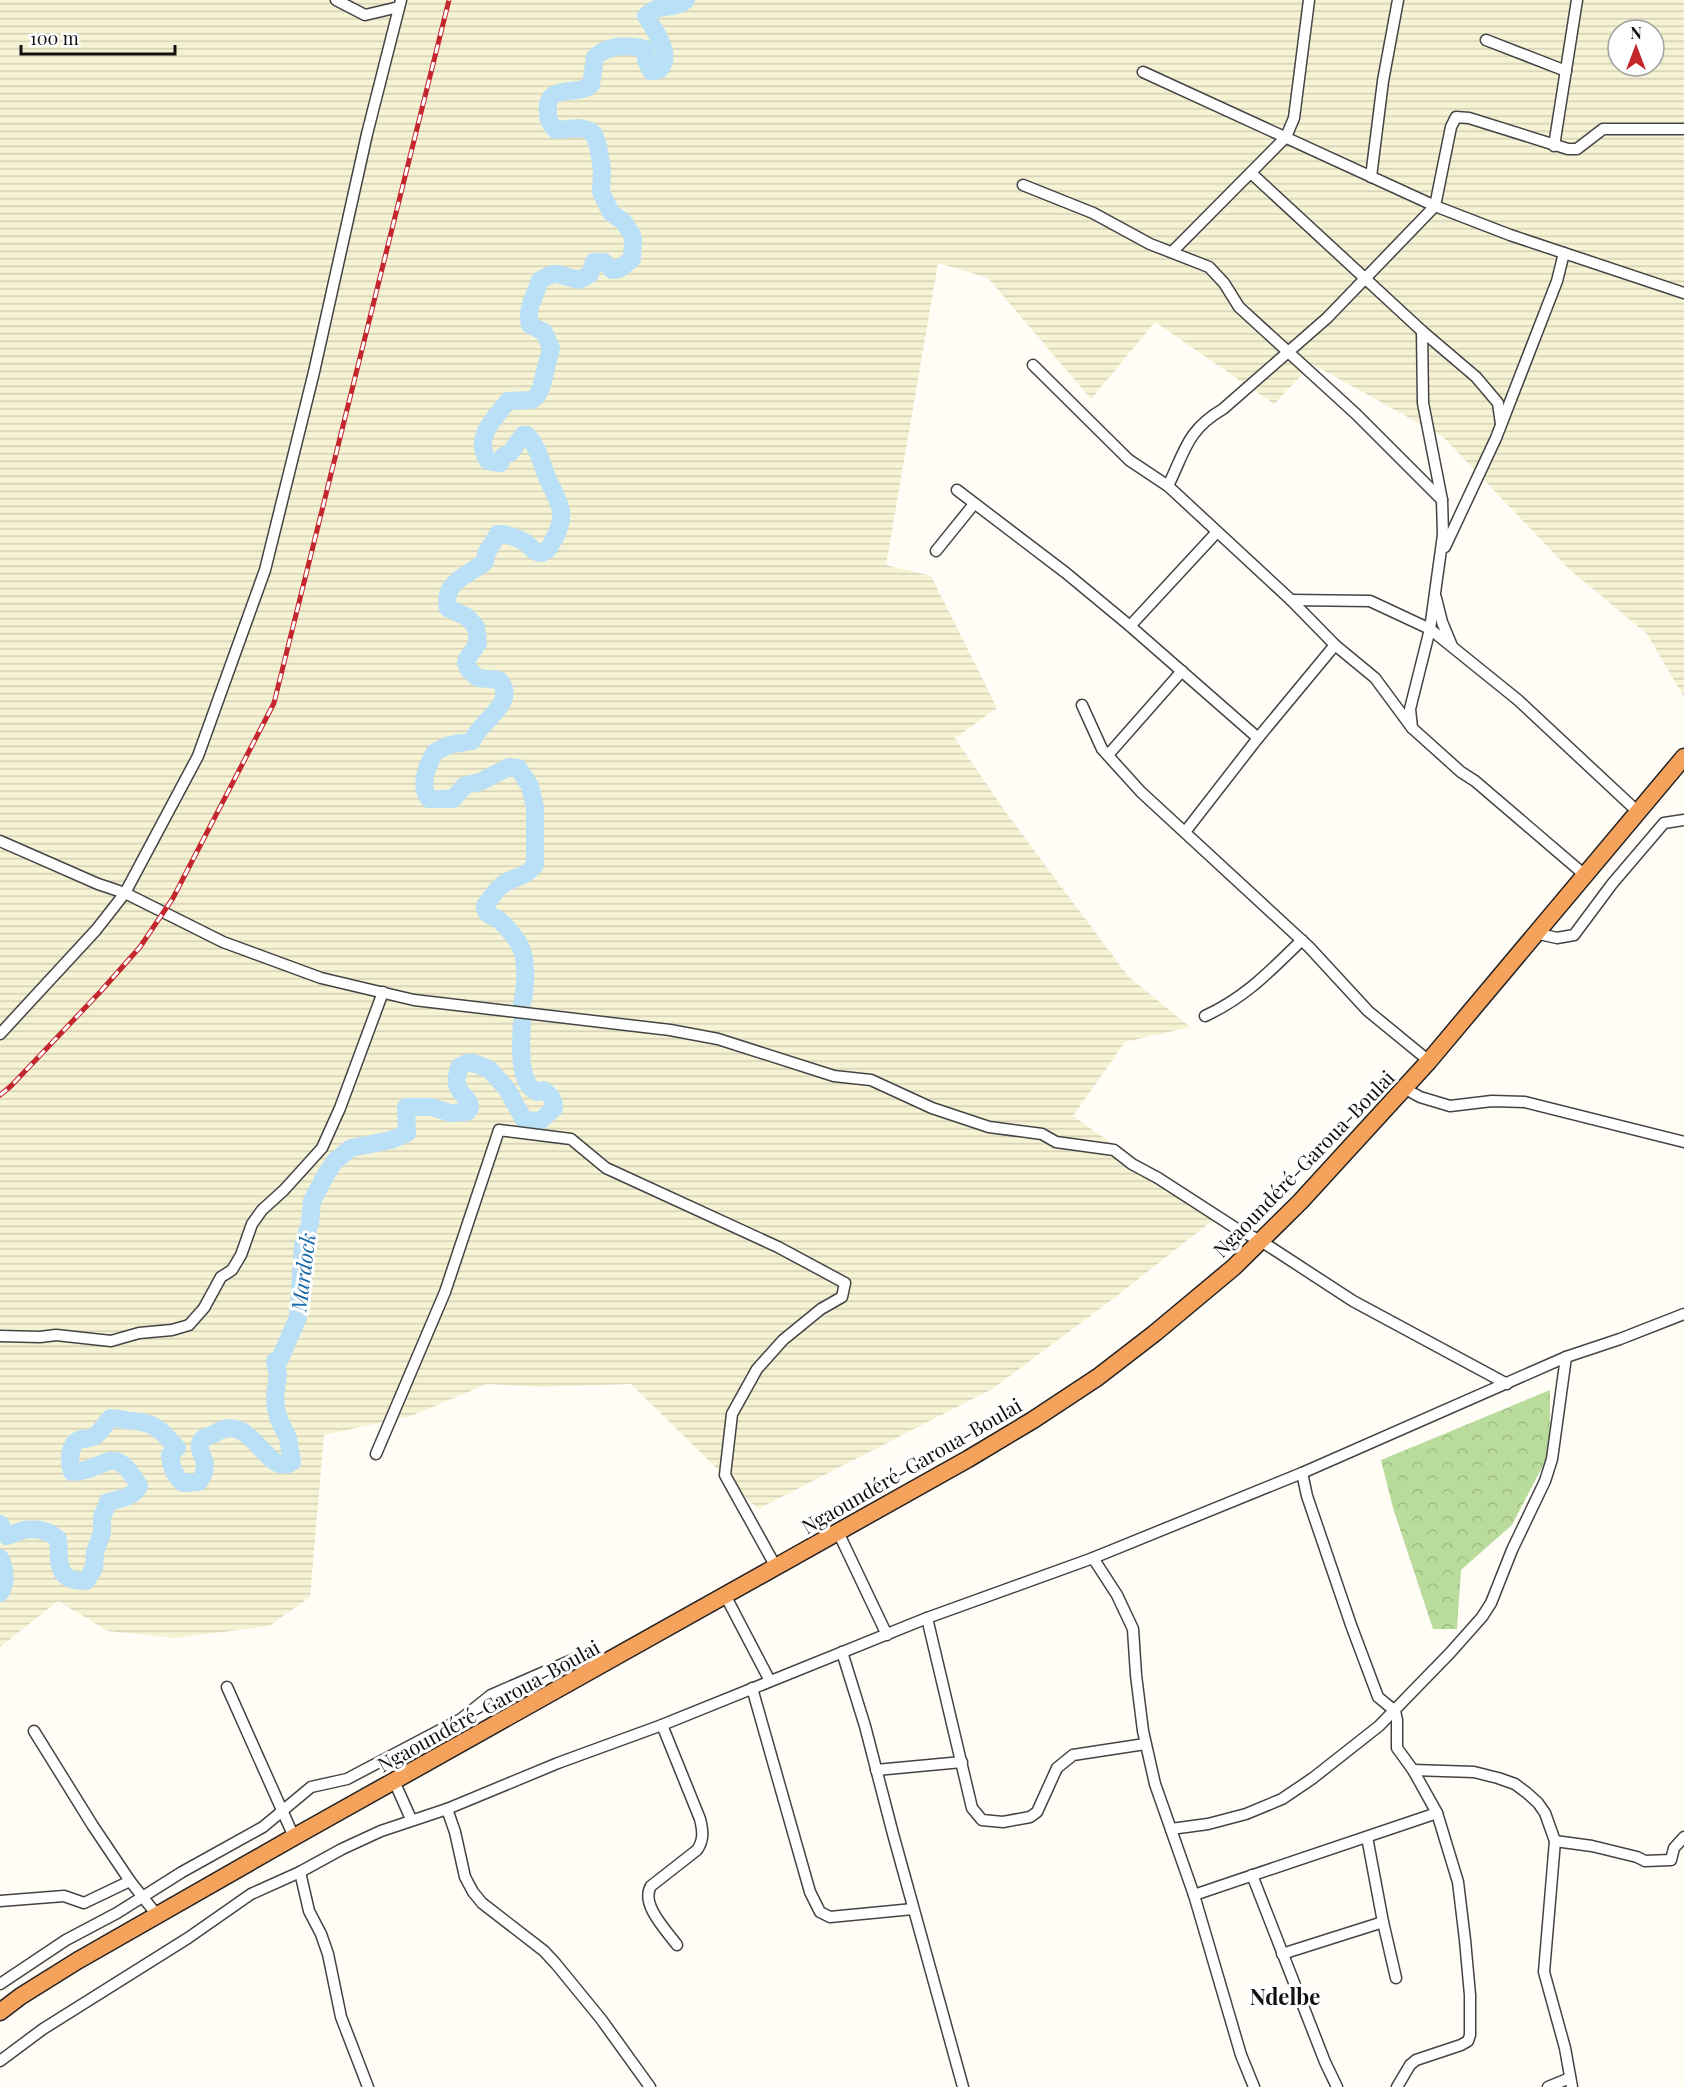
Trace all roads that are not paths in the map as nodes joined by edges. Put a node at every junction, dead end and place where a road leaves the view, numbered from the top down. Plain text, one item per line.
1 (336, 0) edge
2 (1309, 0) edge
3 (1398, 0) edge
4 (1577, 0) edge
5 (400, 3) edge
6 (1486, 40) dead end
7 (1566, 71) junction
8 (1143, 72) dead end
9 (1684, 129) edge
10 (1286, 137) junction
11 (1554, 146) junction
12 (1251, 173) junction
13 (1371, 177) junction
14 (1023, 185) dead end
15 (1435, 206) junction
16 (1172, 252) junction
17 (1564, 253) junction
18 (1365, 279) junction
19 (1684, 292) edge
20 (1422, 331) junction
21 (1288, 353) junction
22 (1033, 365) dead end
23 (1501, 424) junction
24 (1168, 486) junction
25 (957, 490) dead end
26 (1442, 500) junction
27 (974, 504) junction
28 (1217, 532) junction
29 (936, 551) dead end
30 (1439, 560) junction
31 (1435, 592) junction
32 (1291, 600) junction
33 (1130, 626) junction
34 (1430, 629) junction
35 (1335, 645) junction
36 (1452, 646) junction
37 (1182, 671) junction
38 (1082, 705) dead end
39 (1412, 728) junction
40 (1258, 738) junction
41 (1108, 755) junction
42 (1684, 757) edge
43 (1638, 812) junction
44 (1684, 820) edge
45 (1185, 832) junction
46 (0, 841) edge
47 (1586, 876) junction
48 (125, 893) junction
49 (1535, 933) junction
50 (1302, 940) junction
51 (383, 992) junction
52 (1205, 1016) dead end
53 (0, 1034) edge
54 (1429, 1061) junction
55 (1404, 1088) junction
56 (1684, 1142) edge
57 (1261, 1241) junction
58 (1684, 1314) edge
59 (0, 1336) edge
60 (1566, 1357) junction
61 (1507, 1384) junction
62 (376, 1454) dead end
63 (1302, 1473) junction
64 (838, 1532) junction
65 (1093, 1558) junction
66 (776, 1567) junction
67 (725, 1595) junction
68 (927, 1618) junction
69 (887, 1635) junction
70 (842, 1652) junction
71 (611, 1660) junction
72 (770, 1681) junction
73 (227, 1687) dead end
74 (752, 1688) junction
75 (1395, 1711) junction
76 (662, 1725) junction
77 (34, 1731) dead end
78 (1145, 1744) junction
79 (962, 1762) junction
80 (876, 1770) junction
81 (1413, 1770) junction
82 (394, 1781) junction
83 (447, 1809) junction
84 (282, 1812) junction
85 (1437, 1813) junction
86 (411, 1819) junction
87 (1171, 1829) junction
88 (294, 1837) junction
89 (1366, 1837) junction
90 (1684, 1837) edge
91 (1555, 1841) junction
92 (300, 1872) junction
93 (1252, 1875) junction
94 (130, 1881) junction
95 (1194, 1895) junction
96 (142, 1897) junction
97 (0, 1901) edge
98 (913, 1909) junction
99 (157, 1915) junction
100 (1383, 1922) junction
101 (677, 1945) dead end
102 (1282, 1954) junction
103 (1396, 1978) dead end
104 (0, 1984) edge
105 (0, 2012) edge
106 (0, 2061) edge
107 (1571, 2082) edge
108 (368, 2087) edge
109 (650, 2087) edge
110 (963, 2087) edge
111 (1254, 2087) edge
112 (1337, 2087) edge
113 (1397, 2087) edge
114 (1548, 2087) edge

1 - 5 street
2 - 10 street
3 - 13 street
4 - 7 street
5 - 48 street
6 - 7 street
7 - 11 street
8 - 10 street
9 - 11 street
10 - 12 street
10 - 13 street
11 - 15 street
12 - 16 street
12 - 18 street
13 - 15 street
14 - 16 street
15 - 17 street
15 - 18 street
16 - 21 street
17 - 19 street
17 - 23 street
18 - 20 street
18 - 21 street
20 - 23 street
20 - 26 street
21 - 24 street
21 - 26 street
22 - 24 street
23 - 30 street
24 - 28 street
25 - 27 street
26 - 30 street
27 - 29 street
27 - 33 street
28 - 32 street
28 - 33 street
30 - 31 street
31 - 34 street
31 - 36 street
32 - 34 street
32 - 35 street
33 - 37 street
34 - 36 street
34 - 39 street
35 - 39 street
35 - 40 street
36 - 43 street
37 - 40 street
37 - 41 street
38 - 41 street
39 - 47 street
40 - 45 street
41 - 45 street
42 - 43 highway, Ngaoundéré-Garoua-Boulai
43 - 47 highway, Ngaoundéré-Garoua-Boulai
44 - 49 street
45 - 50 street
46 - 48 street
47 - 49 highway, Ngaoundéré-Garoua-Boulai
48 - 51 street
48 - 53 street
49 - 54 highway, Ngaoundéré-Garoua-Boulai
50 - 52 street
50 - 54 street
51 - 57 street
51 - 59 street
54 - 55 highway, Ngaoundéré-Garoua-Boulai
55 - 56 street
55 - 57 highway, Ngaoundéré-Garoua-Boulai
57 - 61 street
57 - 64 highway, Ngaoundéré-Garoua-Boulai
58 - 60 street
60 - 61 street
60 - 75 street
61 - 63 street
62 - 66 street
63 - 65 street
63 - 75 street
64 - 66 highway, Ngaoundéré-Garoua-Boulai
64 - 69 street
65 - 68 street
65 - 78 street
66 - 67 highway, Ngaoundéré-Garoua-Boulai
67 - 71 highway, Ngaoundéré-Garoua-Boulai
67 - 72 street
68 - 69 street
68 - 79 street
69 - 70 street
70 - 72 street
70 - 80 street
71 - 82 highway, Ngaoundéré-Garoua-Boulai
71 - 84 street
72 - 74 street
73 - 84 street
74 - 76 street
74 - 98 street
75 - 81 street
75 - 87 street
76 - 83 street
76 - 101 street
77 - 94 street
78 - 79 street
78 - 87 street
79 - 80 street
80 - 98 street
81 - 85 street
81 - 91 street
82 - 86 street
82 - 88 highway, Ngaoundéré-Garoua-Boulai
83 - 86 street
83 - 109 street
84 - 88 street
84 - 96 street
85 - 89 street
85 - 113 street
86 - 92 street
87 - 95 street
88 - 99 highway, Ngaoundéré-Garoua-Boulai
89 - 93 street
89 - 100 street
90 - 91 street
91 - 107 street
92 - 106 street
92 - 108 street
93 - 95 street
93 - 102 street
94 - 96 street
94 - 97 street
95 - 111 street
96 - 99 street
96 - 104 street
98 - 110 street
99 - 105 highway, Ngaoundéré-Garoua-Boulai
100 - 102 street
100 - 103 street
102 - 112 street
107 - 114 street

